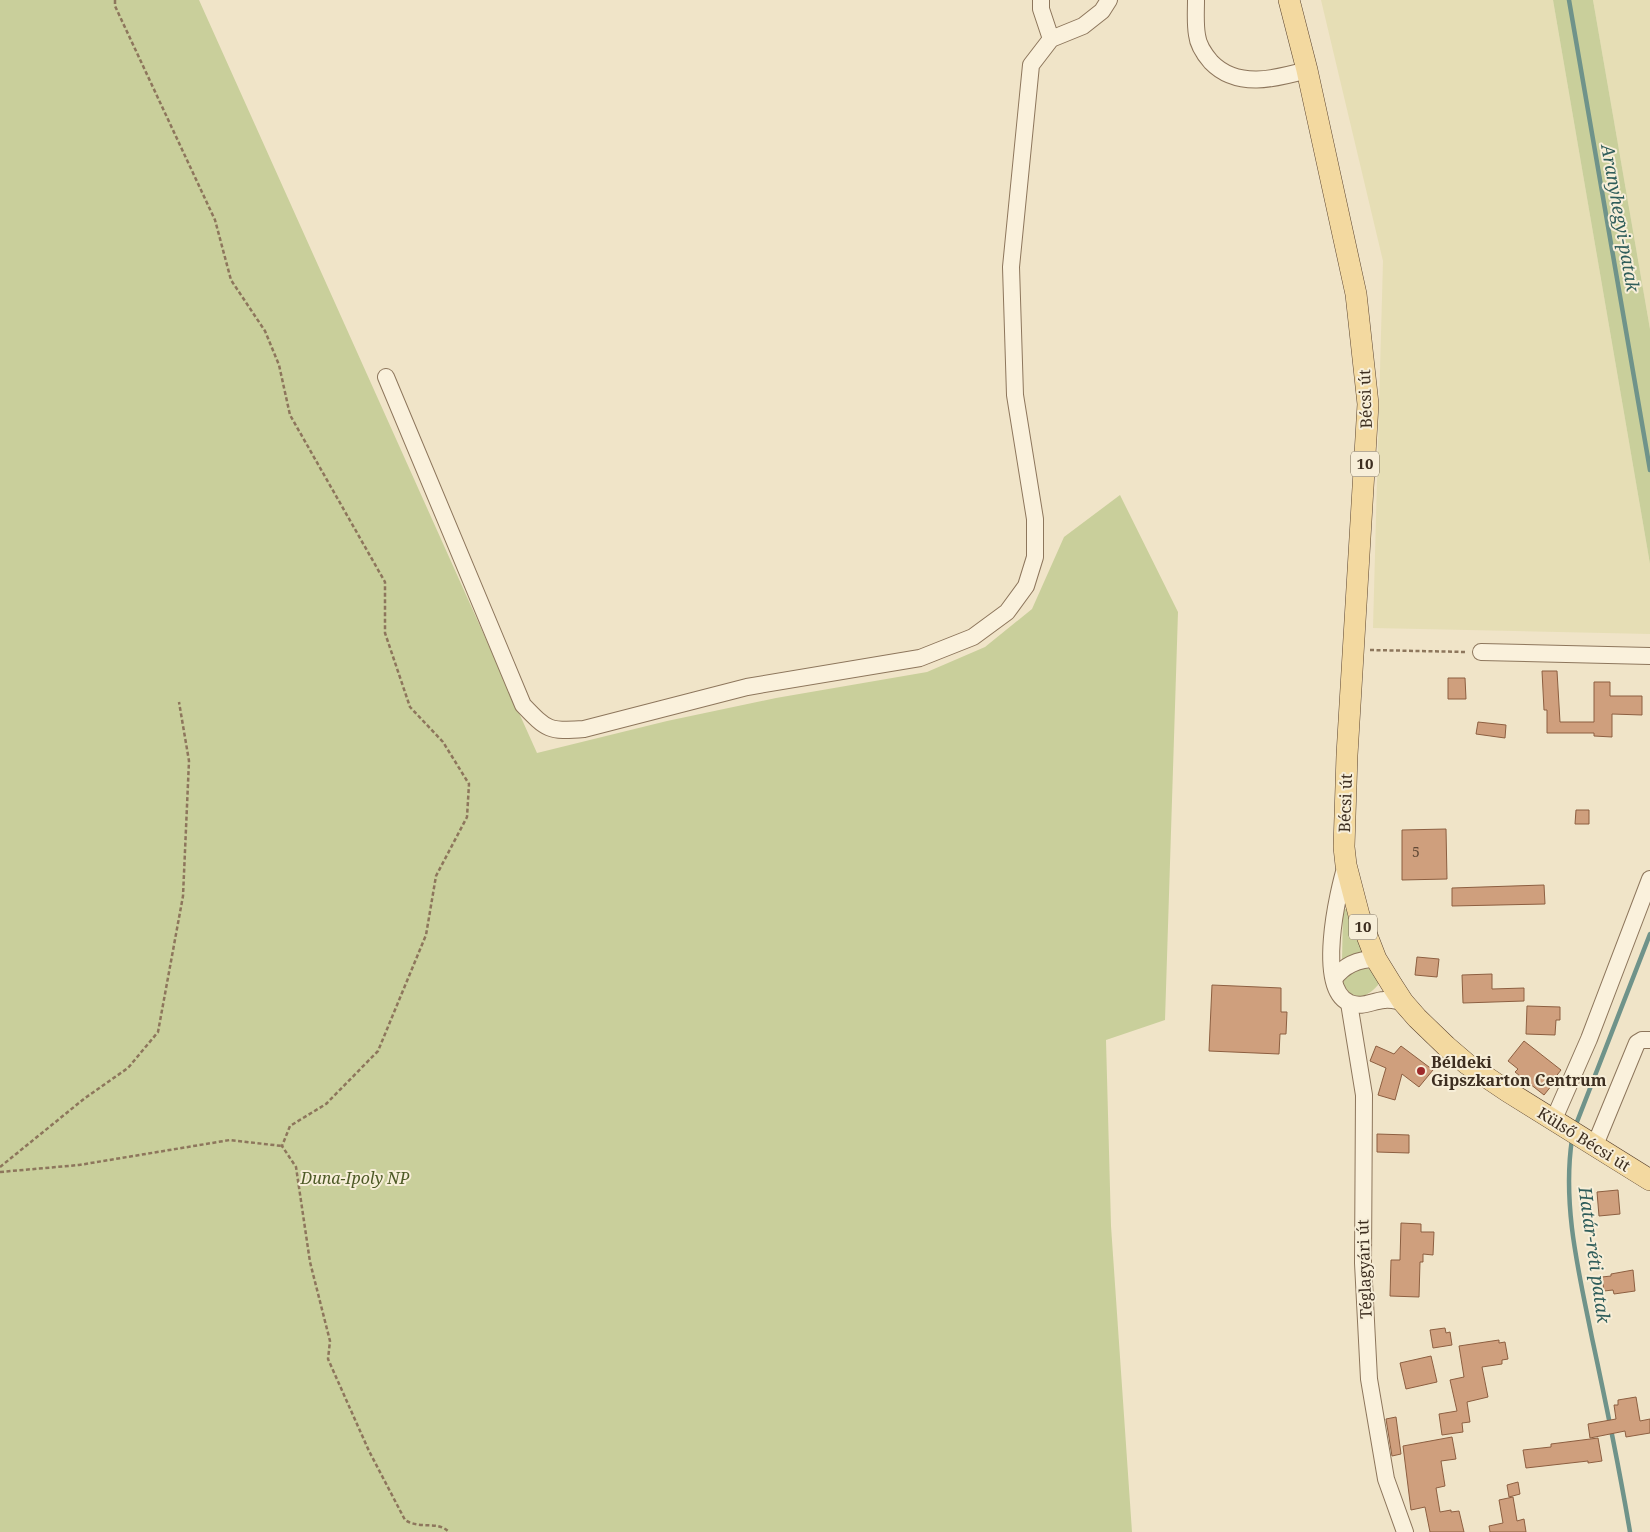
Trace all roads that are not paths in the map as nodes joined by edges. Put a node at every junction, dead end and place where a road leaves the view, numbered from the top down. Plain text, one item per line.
1 (1041, 0) edge
2 (1109, 0) edge
3 (1196, 0) edge
4 (1290, 0) edge
5 (1051, 39) junction
6 (1306, 70) junction
7 (386, 377) dead end
8 (1481, 652) road end
9 (1650, 656) edge
10 (1346, 865) junction
11 (1650, 879) edge
12 (1376, 959) junction
13 (1334, 979) junction
14 (1393, 996) junction
15 (1349, 1003) junction
16 (1650, 1040) edge
17 (1554, 1119) junction
18 (1595, 1145) junction
19 (1650, 1180) edge
20 (1406, 1532) edge

1 - 5 street
2 - 5 street
3 - 6 street
4 - 6 main road, Bécsi út / 10
5 - 7 street
6 - 10 main road, Bécsi út / 10
8 - 9 street
10 - 12 main road, Külső Bécsi út / 10
10 - 13 street
11 - 17 street
12 - 13 street
12 - 14 main road, Külső Bécsi út / 10
13 - 15 street
14 - 15 street
14 - 17 main road, Külső Bécsi út / 10
15 - 20 street, Téglagyári út
16 - 18 street
17 - 18 main road, Külső Bécsi út / 10
18 - 19 main road, Külső Bécsi út / 10

